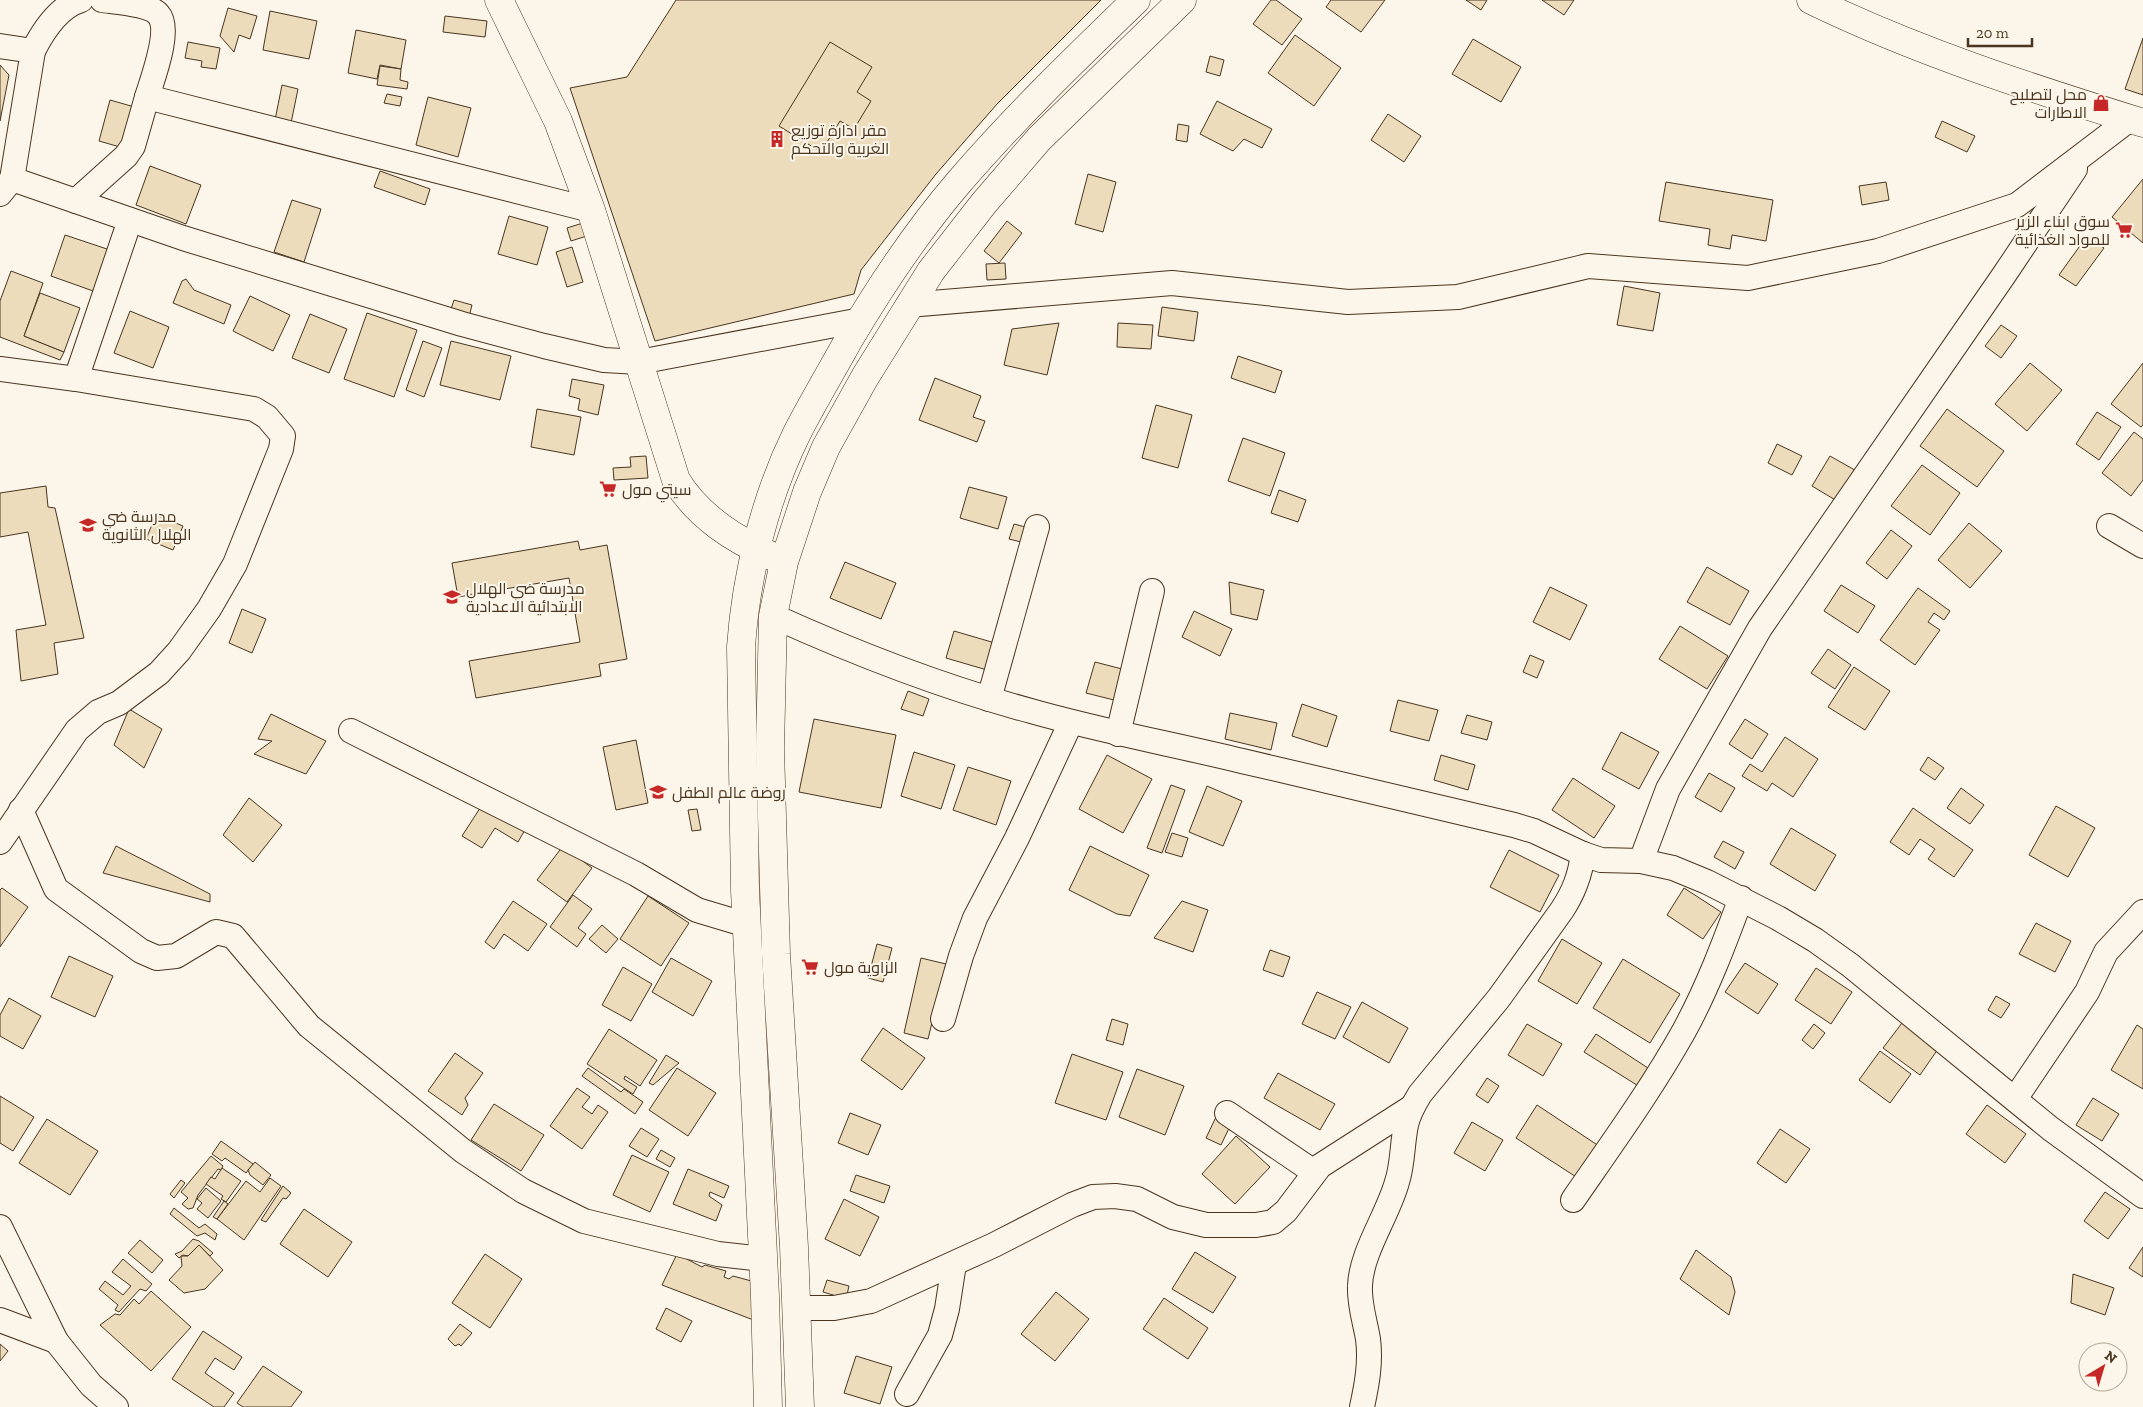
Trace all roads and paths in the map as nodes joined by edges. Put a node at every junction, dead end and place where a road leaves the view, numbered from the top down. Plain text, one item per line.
1 (81, 0) edge
2 (102, 0) edge
3 (499, 0) edge
4 (1136, 0) edge
5 (1182, 0) edge
6 (1812, 0) edge
7 (0, 46) edge
8 (33, 51) junction
9 (147, 97) junction
10 (2136, 121) edge
11 (2086, 153) junction
12 (6, 186) edge
13 (76, 201) junction
14 (591, 210) junction
15 (130, 220) junction
16 (908, 305) junction
17 (861, 320) junction
18 (639, 362) junction
19 (0, 369) edge
20 (76, 378) junction
21 (2109, 526) dead end
22 (1037, 527) dead end
23 (2143, 546) edge
24 (757, 550) junction
25 (784, 562) junction
26 (1152, 591) dead end
27 (773, 616) junction
28 (741, 647) junction
29 (771, 650) junction
30 (989, 699) junction
31 (1071, 722) junction
32 (351, 731) dead end
33 (1118, 734) junction
34 (21, 810) junction
35 (0, 842) edge
36 (1583, 854) junction
37 (1641, 862) junction
38 (1741, 898) junction
39 (2143, 912) edge
40 (747, 925) junction
41 (943, 1020) dead end
42 (2015, 1099) junction
43 (1412, 1107) junction
44 (1227, 1113) dead end
45 (1314, 1172) junction
46 (2143, 1196) edge
47 (1573, 1200) dead end
48 (0, 1227) edge
49 (763, 1260) junction
50 (954, 1264) junction
51 (796, 1308) junction
52 (0, 1320) edge
53 (56, 1341) junction
54 (907, 1394) dead end
55 (116, 1407) edge
56 (768, 1407) edge
57 (800, 1407) edge
58 (1362, 1407) edge

1 - 8 street
2 - 9 street
3 - 14 main road
4 - 17 main road
5 - 16 main road
6 - 10 main road
7 - 8 street
8 - 12 street
9 - 13 street
9 - 14 street
10 - 11 street
11 - 16 street
11 - 37 street
12 - 13 street
13 - 15 street
14 - 18 main road
15 - 18 street
15 - 20 street
16 - 25 main road
17 - 18 street
17 - 24 main road
18 - 24 main road
19 - 20 street
20 - 34 street
21 - 23 street
22 - 30 street
24 - 25 main road
24 - 28 main road
25 - 27 main road
26 - 33 street
27 - 29 main road
27 - 30 street
28 - 29 main road
28 - 40 main road
29 - 51 main road
30 - 31 street
31 - 33 street
31 - 41 street
32 - 40 street
33 - 36 street
34 - 35 street
34 - 49 street
36 - 37 street
36 - 43 street
37 - 38 street
38 - 42 street
38 - 47 street
39 - 42 street
40 - 49 main road
42 - 46 street
43 - 45 street
43 - 58 street
44 - 45 street
45 - 50 street
48 - 53 street
49 - 56 main road
50 - 51 street
50 - 54 street
51 - 57 main road
52 - 53 street
53 - 55 street

